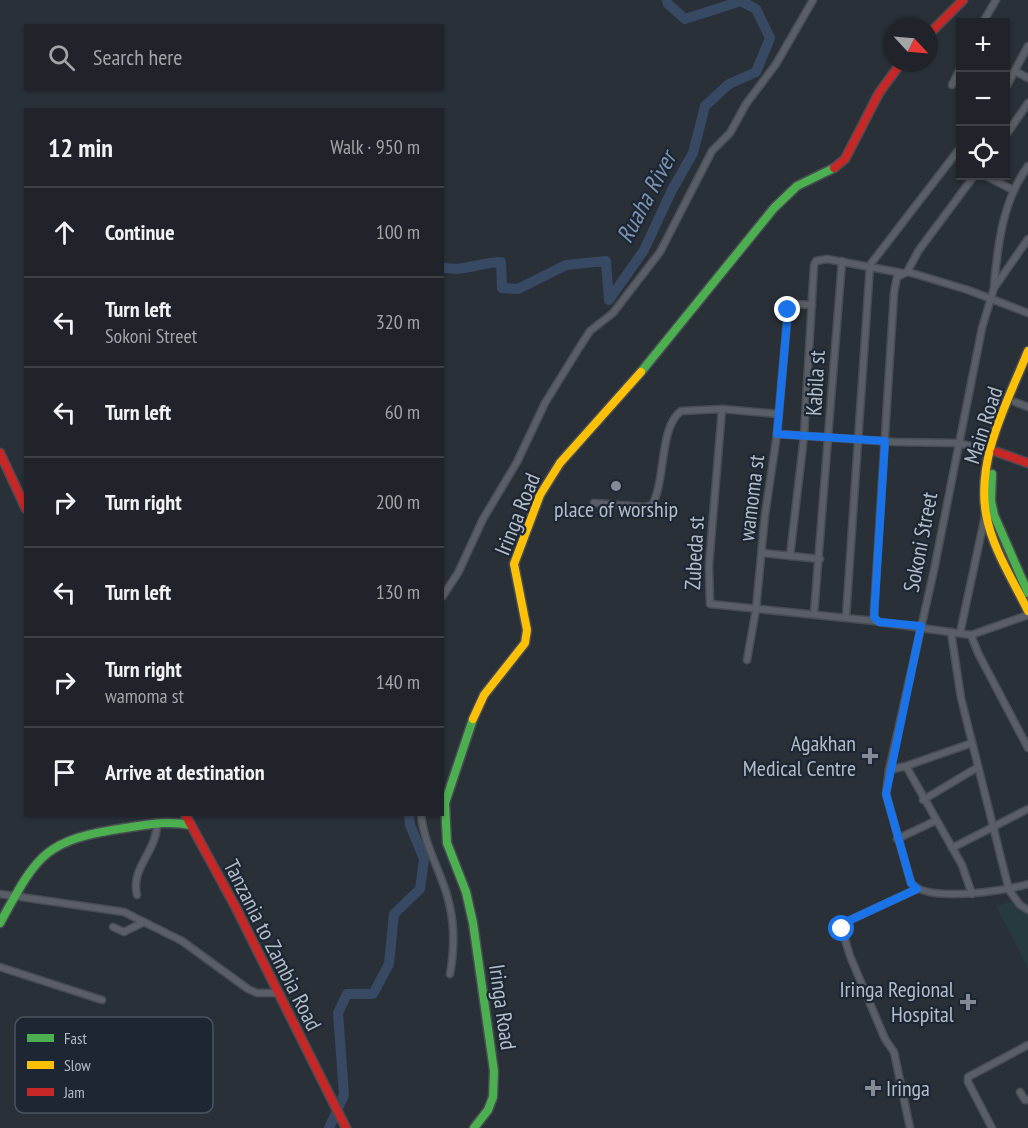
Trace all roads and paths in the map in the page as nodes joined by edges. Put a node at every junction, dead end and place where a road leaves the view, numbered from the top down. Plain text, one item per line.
1 (813, 0) edge
2 (963, 0) edge
3 (996, 0) edge
4 (985, 18) edge
5 (938, 25) edge
6 (1028, 46) edge
7 (1015, 71) junction
8 (894, 72) edge
9 (959, 72) edge
10 (1028, 78) edge
11 (1010, 79) edge
12 (952, 86) dead end
13 (1028, 103) edge
14 (1010, 128) edge
15 (956, 158) edge
16 (1028, 166) edge
17 (971, 180) edge
18 (994, 180) edge
19 (1013, 190) junction
20 (1028, 239) edge
21 (842, 261) junction
22 (870, 265) junction
23 (904, 272) junction
24 (994, 288) junction
25 (990, 298) junction
26 (812, 305) junction
27 (1028, 313) edge
28 (1028, 351) edge
29 (1028, 369) edge
30 (1015, 402) junction
31 (1028, 407) edge
32 (722, 410) junction
33 (778, 414) junction
34 (777, 434) junction
35 (804, 436) junction
36 (829, 438) junction
37 (858, 439) junction
38 (885, 441) junction
39 (958, 443) junction
40 (994, 452) junction
41 (0, 453) edge
42 (1028, 463) edge
43 (594, 503) dead end
44 (24, 504) edge
45 (990, 512) junction
46 (763, 553) junction
47 (790, 556) junction
48 (820, 559) junction
49 (1028, 593) edge
50 (444, 594) edge
51 (756, 609) junction
52 (1028, 613) edge
53 (814, 614) junction
54 (846, 617) junction
55 (875, 621) junction
56 (921, 626) junction
57 (951, 632) junction
58 (960, 633) junction
59 (971, 635) junction
60 (747, 660) dead end
61 (972, 743) junction
62 (1027, 745) edge
63 (906, 766) junction
64 (978, 767) junction
65 (889, 770) junction
66 (923, 800) junction
67 (1028, 809) edge
68 (186, 816) edge
69 (422, 816) edge
70 (935, 821) junction
71 (158, 822) junction
72 (190, 825) junction
73 (993, 827) junction
74 (897, 839) junction
75 (952, 848) junction
76 (1028, 884) edge
77 (917, 889) junction
78 (1009, 890) junction
79 (0, 894) edge
80 (972, 894) junction
81 (136, 895) dead end
82 (15, 896) junction
83 (1028, 910) edge
84 (144, 922) junction
85 (0, 923) edge
86 (113, 927) dead end
87 (0, 967) edge
88 (450, 974) dead end
89 (278, 993) junction
90 (102, 1000) dead end
91 (1028, 1045) edge
92 (1020, 1092) dead end
93 (1028, 1100) edge
94 (346, 1128) edge
95 (474, 1128) edge
96 (910, 1128) edge
97 (992, 1128) edge

1 - 50 street
2 - 5 main road
3 - 4 street
6 - 7 street
7 - 10 street
7 - 11 street
8 - 95 main road, Iringa Road
9 - 12 street
13 - 14 street
15 - 22 street
16 - 19 street
17 - 23 street
18 - 19 street
19 - 24 street
20 - 24 street, Sokoni Street
21 - 22 street
21 - 26 street
21 - 36 street, Kabila st
22 - 23 street
22 - 37 street
23 - 25 street
23 - 38 street
24 - 25 street, Sokoni Street
25 - 27 street
25 - 39 street, Sokoni Street
26 - 33 street, wamoma st
26 - 35 street
28 - 40 main road, Main Road
29 - 30 main road
30 - 31 street
30 - 40 main road
32 - 33 street
32 - 43 street
32 - 51 street, Zubeda st
33 - 34 street, wamoma st
34 - 35 street
34 - 46 street, wamoma st
35 - 36 street
35 - 47 street
36 - 37 street
36 - 48 street, Kabila st
37 - 38 street
37 - 54 street
38 - 39 street
38 - 55 street
39 - 40 street
39 - 56 street, Sokoni Street
40 - 42 main road
40 - 45 main road
41 - 44 main road
45 - 49 main road
45 - 52 main road
45 - 58 street
46 - 47 street
46 - 51 street, wamoma st
47 - 48 street
48 - 53 street, Kabila st
51 - 53 street, Zubeda st
51 - 60 street, wamoma st
52 - 59 street
53 - 54 street, Zubeda st
54 - 55 street, Zubeda st
55 - 56 street, Zubeda st
56 - 57 street, Zubeda st
56 - 65 street, Sokoni Street
57 - 58 street, Zubeda st
57 - 61 street
58 - 59 street, Zubeda st
59 - 62 street
61 - 63 street
61 - 64 street
63 - 65 street
63 - 66 street
64 - 66 street
64 - 73 street
65 - 74 street, Sokoni Street
66 - 70 street
67 - 73 street
68 - 72 main road, Tanzania to Zambia Road
69 - 88 street
70 - 74 street
70 - 75 street
71 - 72 main road
71 - 81 street
71 - 82 main road
72 - 89 main road, Tanzania to Zambia Road
73 - 75 street
73 - 78 street
74 - 77 street, Sokoni Street
75 - 80 street
76 - 78 street
77 - 80 street
77 - 96 street
78 - 80 street
78 - 83 street
79 - 82 street
82 - 84 street
82 - 85 main road
84 - 86 street
84 - 89 street
87 - 90 street
89 - 94 main road, Tanzania to Zambia Road
91 - 97 street
92 - 93 street

